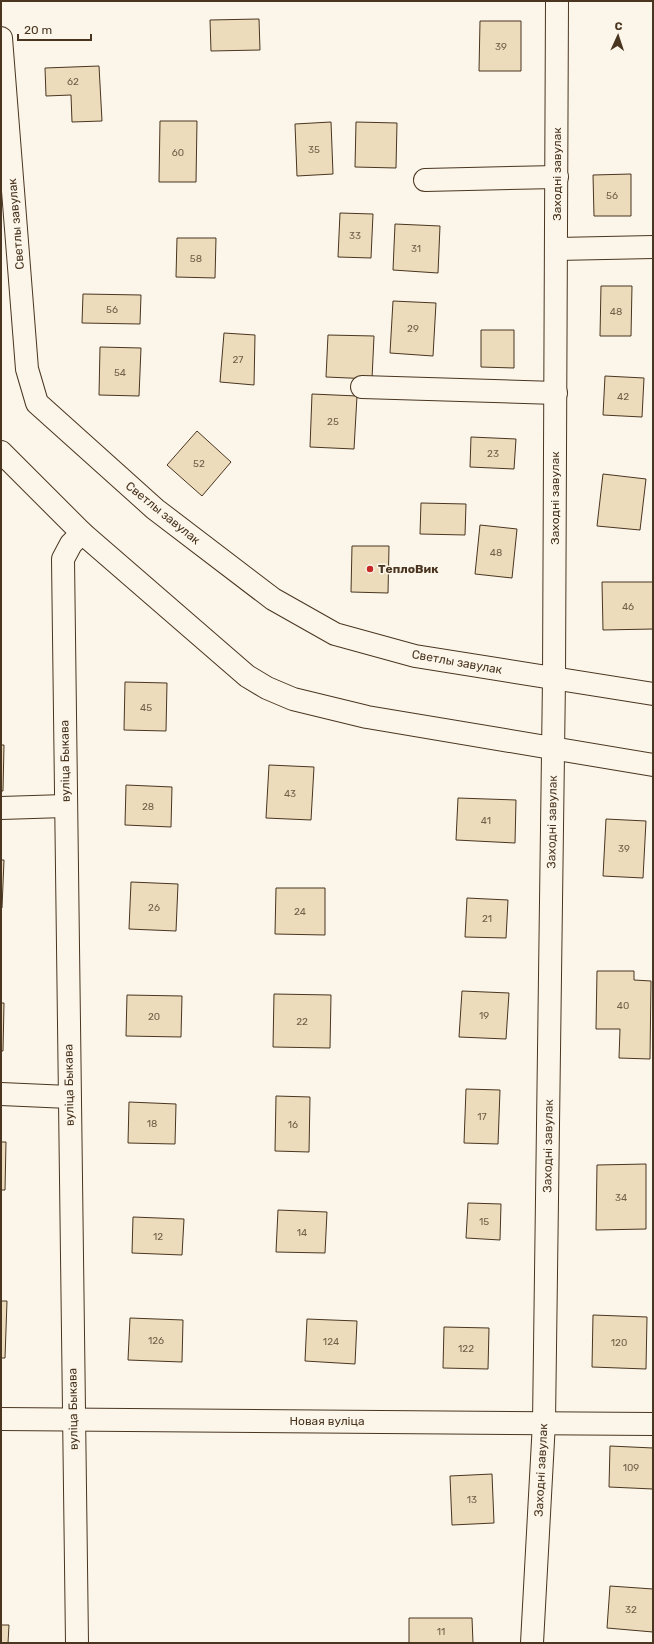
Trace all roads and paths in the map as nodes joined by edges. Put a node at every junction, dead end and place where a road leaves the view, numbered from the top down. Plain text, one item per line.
1 (557, 1) edge
2 (1, 38) edge
3 (557, 177) junction
4 (425, 180) dead end
5 (653, 247) edge
6 (557, 249) junction
7 (362, 387) dead end
8 (556, 393) junction
9 (1, 452) edge
10 (82, 533) junction
11 (554, 679) junction
12 (653, 694) edge
13 (553, 748) junction
14 (653, 766) edge
15 (65, 806) junction
16 (1, 808) edge
17 (1, 1094) edge
18 (69, 1097) junction
19 (1, 1419) edge
20 (73, 1419) junction
21 (544, 1422) junction
22 (653, 1424) edge
23 (76, 1643) edge
24 (532, 1643) edge

1 - 3 street, Заходні завулак
2 - 11 street, Светлы завулак
3 - 4 street
3 - 6 street, Заходні завулак
5 - 6 street
6 - 8 street, Заходні завулак
7 - 8 street
8 - 11 street, Заходні завулак
9 - 10 street
10 - 13 street
10 - 15 street, вуліца Быкава
11 - 12 street, Светлы завулак
11 - 13 street, Заходні завулак
13 - 14 street
13 - 21 street, Заходні завулак
15 - 16 street
15 - 18 street, вуліца Быкава
17 - 18 street
18 - 20 street, вуліца Быкава
19 - 20 street, Новая вуліца
20 - 21 street, Новая вуліца
20 - 23 street, вуліца Быкава
21 - 22 street, Новая вуліца
21 - 24 street, Заходні завулак

